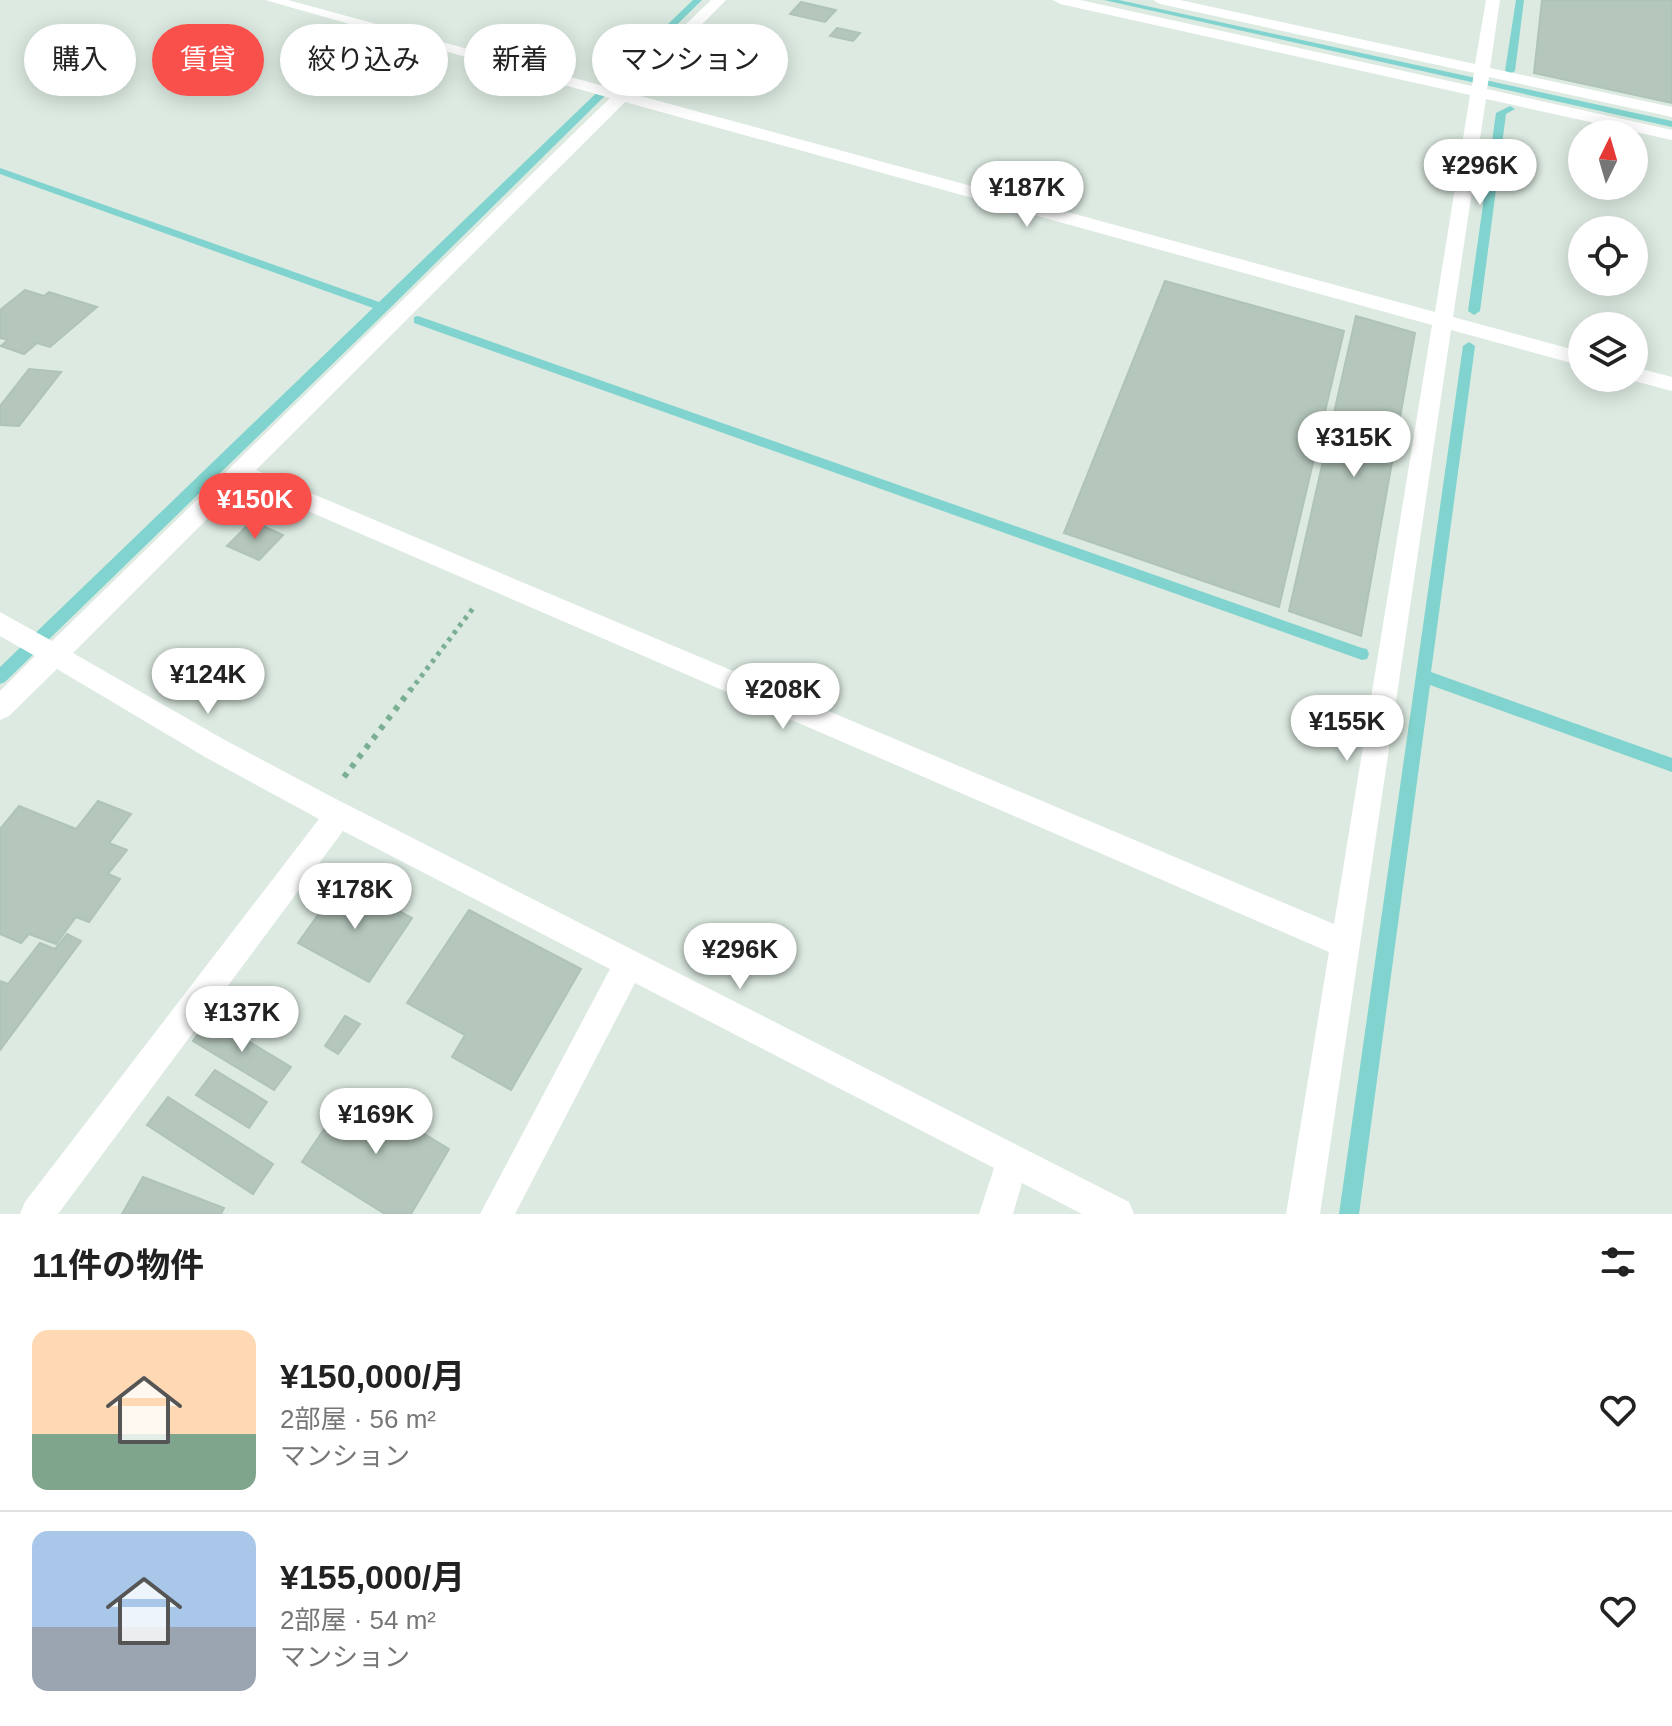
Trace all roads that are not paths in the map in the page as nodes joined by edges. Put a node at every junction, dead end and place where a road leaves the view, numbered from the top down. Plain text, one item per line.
1 (272, 0) edge
2 (719, 0) edge
3 (1060, 0) edge
4 (1160, 0) edge
5 (1493, 0) edge
6 (694, 24) edge
7 (1479, 82) junction
8 (592, 87) edge
9 (618, 96) edge
10 (623, 96) edge
11 (1672, 112) edge
12 (1672, 135) edge
13 (1441, 321) junction
14 (1568, 355) edge
15 (1648, 378) edge
16 (1672, 384) edge
17 (240, 472) junction
18 (8, 627) edge
19 (50, 651) junction
20 (0, 708) edge
21 (330, 811) junction
22 (1345, 944) junction
23 (629, 964) junction
24 (1013, 1161) junction
25 (45, 1212) edge
26 (497, 1214) edge
27 (996, 1214) edge
28 (1117, 1214) edge
29 (1303, 1214) edge

1 - 8 street
2 - 6 street
3 - 7 street
4 - 7 street
5 - 7 street
7 - 11 street
7 - 12 street
7 - 13 street
9 - 17 street
10 - 13 street
13 - 14 street
13 - 22 street
15 - 16 street
17 - 19 street
17 - 22 street
18 - 19 street
19 - 20 street
19 - 21 street
21 - 23 street
21 - 25 street
22 - 29 street
23 - 24 street
23 - 26 street
24 - 27 street
24 - 28 street

